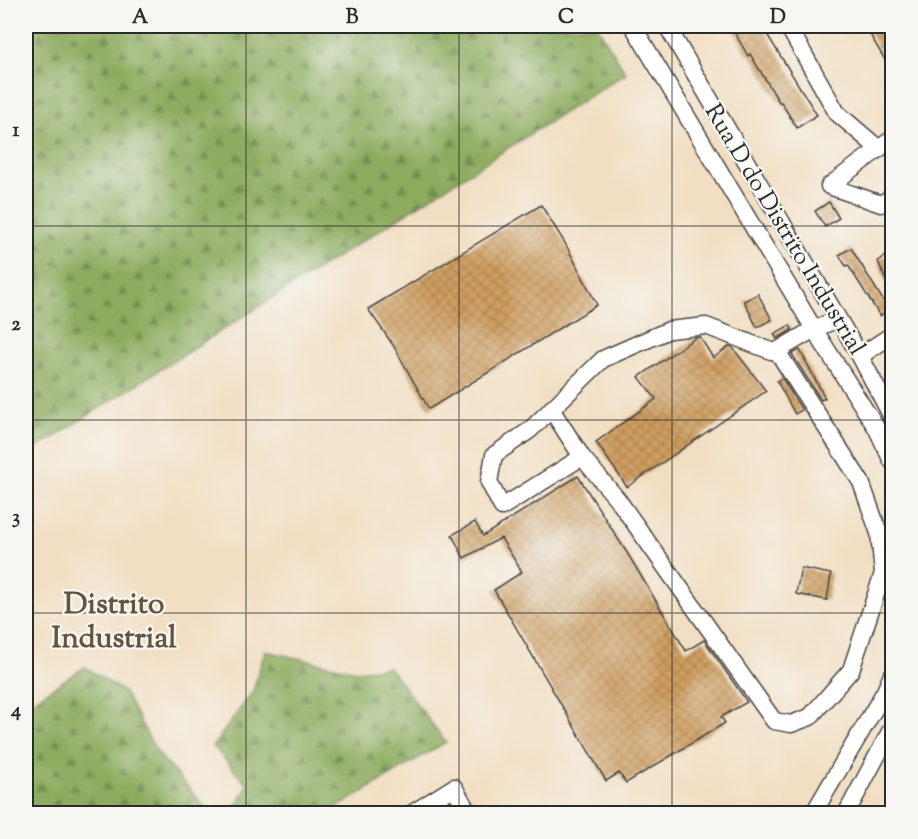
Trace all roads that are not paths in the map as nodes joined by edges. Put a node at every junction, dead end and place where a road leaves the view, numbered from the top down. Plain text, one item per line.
1 (633, 26) edge
2 (667, 26) edge
3 (788, 26) edge
4 (886, 144) edge
5 (892, 196) edge
6 (837, 319) junction
7 (814, 329) junction
8 (892, 335) edge
9 (777, 351) junction
10 (860, 356) junction
11 (551, 409) junction
12 (892, 417) edge
13 (582, 457) junction
14 (892, 461) edge
15 (892, 675) edge
16 (892, 728) edge
17 (411, 813) edge
18 (469, 813) edge
19 (813, 813) edge
20 (846, 813) edge

1 - 7 street, Rua D do Distrito Industrial
2 - 6 street, Rua D do Distrito Industrial
3 - 4 street
4 - 5 street
6 - 7 street
6 - 10 street, Rua D do Distrito Industrial
7 - 9 street
7 - 14 street, Rua D do Distrito Industrial
8 - 10 street
9 - 11 street
9 - 13 street
10 - 12 street, Rua D do Distrito Industrial
11 - 13 street
11 - 13 street
15 - 19 street
16 - 20 street
17 - 18 street

